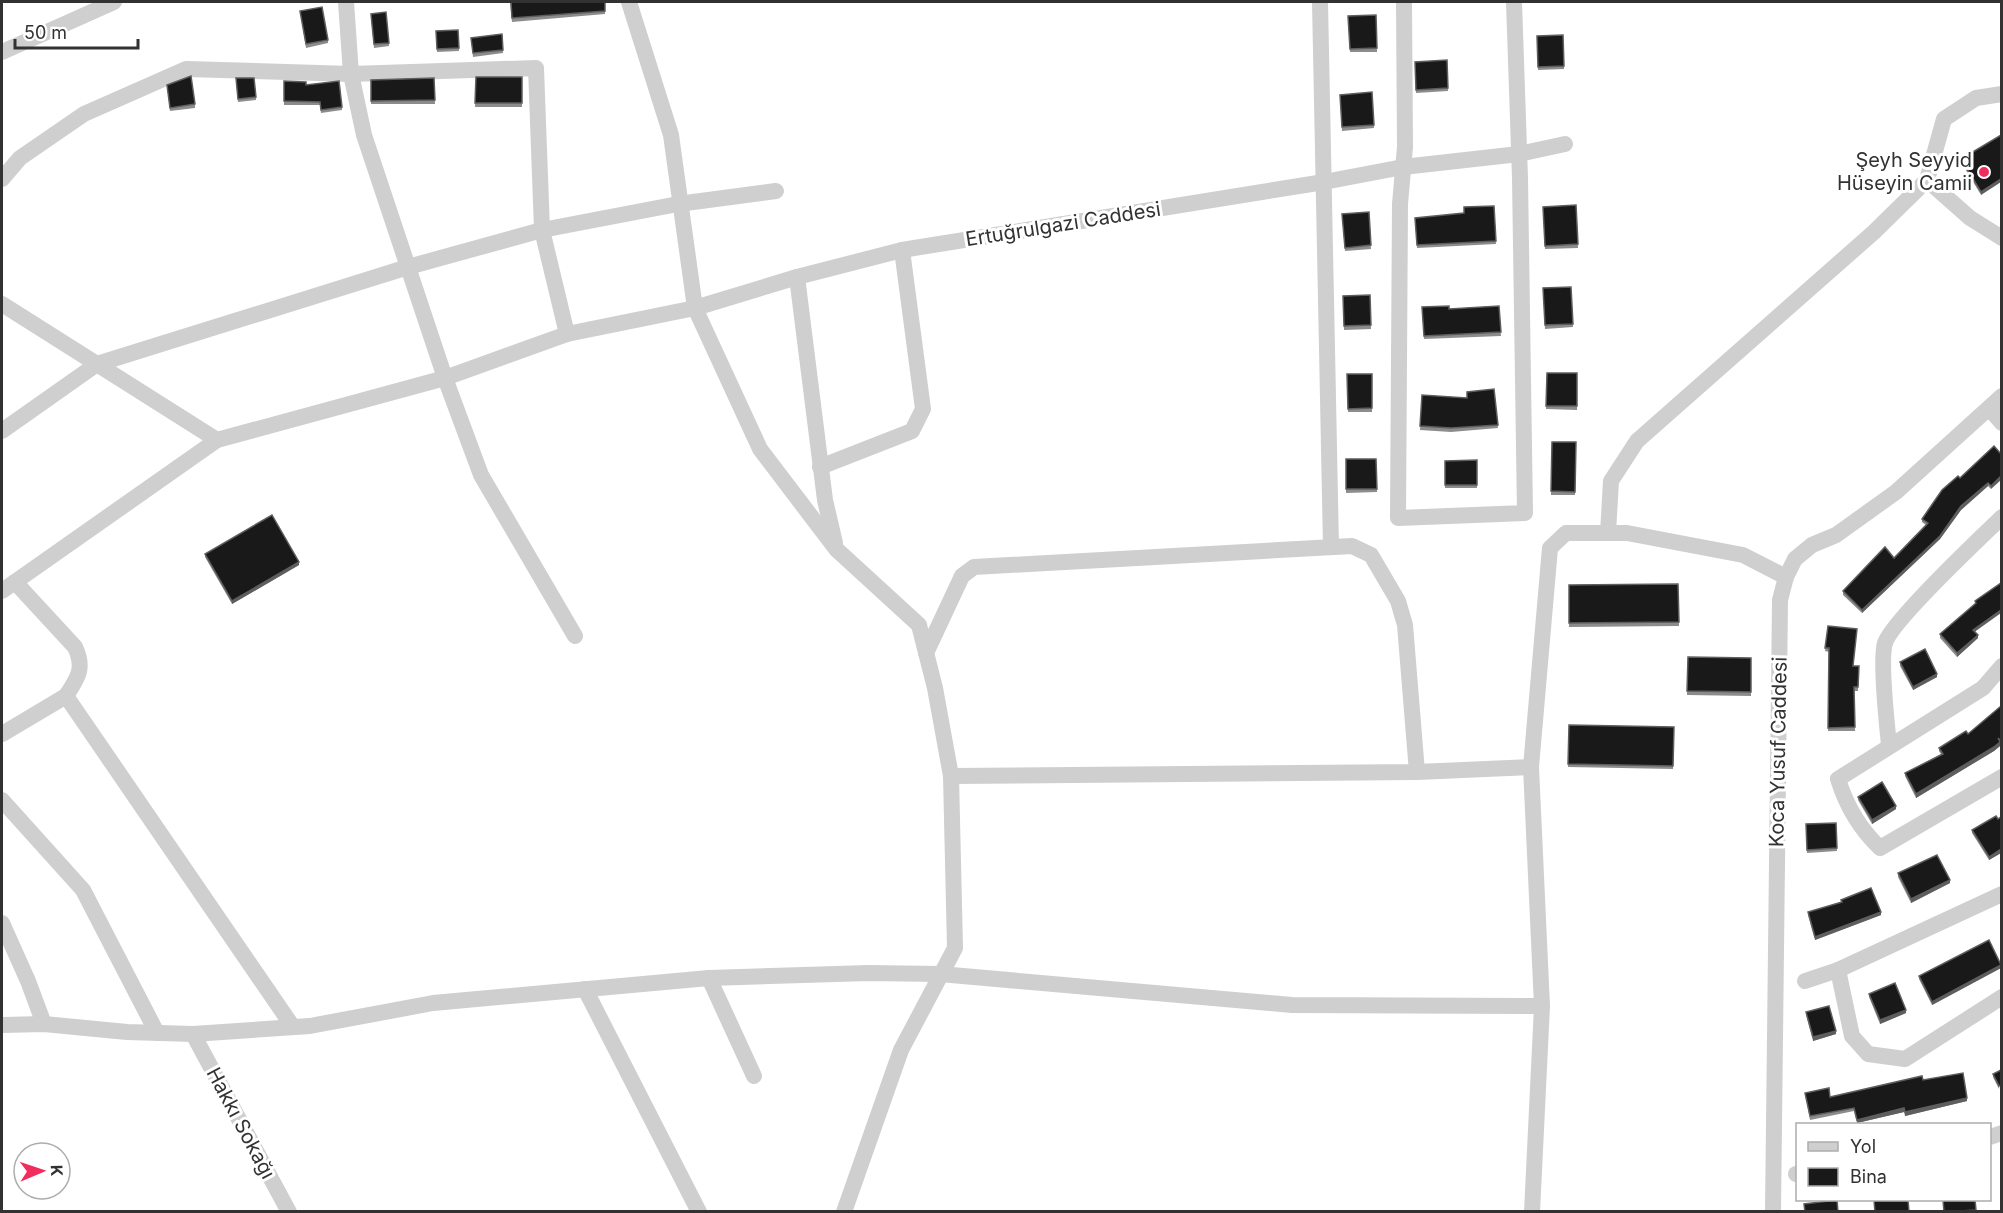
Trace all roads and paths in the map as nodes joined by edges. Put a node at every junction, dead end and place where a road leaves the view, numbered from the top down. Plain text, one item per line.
1 (114, 2) edge
2 (346, 2) edge
3 (630, 2) edge
4 (1320, 2) edge
5 (1404, 2) edge
6 (1514, 2) edge
7 (2, 52) edge
8 (351, 74) junction
9 (2001, 94) edge
10 (1565, 144) dead end
11 (1519, 154) junction
12 (1403, 166) junction
13 (2, 179) edge
14 (1928, 180) junction
15 (1324, 183) junction
16 (776, 191) dead end
17 (678, 204) junction
18 (542, 230) junction
19 (2001, 238) edge
20 (902, 250) junction
21 (408, 267) junction
22 (797, 277) junction
23 (2, 304) edge
24 (695, 308) junction
25 (567, 334) junction
26 (97, 364) junction
27 (445, 378) junction
28 (2001, 396) edge
29 (1989, 408) junction
30 (2001, 423) edge
31 (2, 431) edge
32 (217, 440) junction
33 (820, 467) junction
34 (2001, 517) edge
35 (1608, 533) junction
36 (1331, 547) junction
37 (836, 549) junction
38 (1786, 577) junction
39 (8, 586) edge
40 (575, 636) dead end
41 (926, 653) junction
42 (2001, 666) edge
43 (66, 696) junction
44 (2, 734) edge
45 (1889, 745) junction
46 (1531, 767) junction
47 (1418, 772) junction
48 (951, 776) junction
49 (2001, 777) edge
50 (2, 800) edge
51 (2001, 894) edge
52 (2, 923) edge
53 (1838, 970) junction
54 (940, 974) junction
55 (709, 978) junction
56 (1805, 981) dead end
57 (585, 989) junction
58 (2001, 997) edge
59 (1542, 1006) junction
60 (44, 1024) junction
61 (2, 1025) edge
62 (293, 1027) junction
63 (157, 1033) junction
64 (193, 1034) junction
65 (754, 1076) dead end
66 (289, 1212) edge
67 (699, 1212) edge
68 (844, 1212) edge
69 (1532, 1212) edge
70 (1773, 1212) edge

1 - 7 street
2 - 8 street
3 - 17 street
4 - 15 street
5 - 12 street
6 - 11 street
8 - 13 street
8 - 18 street
8 - 21 street
9 - 14 street
10 - 11 street, Ertuğrulgazi Caddesi
11 - 12 street, Ertuğrulgazi Caddesi
11 - 12 street
12 - 15 street, Ertuğrulgazi Caddesi
14 - 19 street
14 - 35 street
15 - 20 street, Ertuğrulgazi Caddesi
15 - 36 street
16 - 17 street
17 - 18 street
17 - 24 street
18 - 21 street
18 - 25 street
20 - 22 street, Ertuğrulgazi Caddesi
20 - 33 street
21 - 26 street
21 - 27 street
22 - 24 street, Ertuğrulgazi Caddesi
22 - 33 street
23 - 26 street
24 - 25 street, Ertuğrulgazi Caddesi
24 - 37 street
25 - 27 street, Ertuğrulgazi Caddesi
26 - 31 street
26 - 32 street
27 - 32 street, Ertuğrulgazi Caddesi
27 - 40 street
28 - 29 street, Koca Yusuf Caddesi
29 - 30 street
29 - 38 street, Koca Yusuf Caddesi
32 - 39 street, Ertuğrulgazi Caddesi
33 - 37 street
34 - 45 street
35 - 38 street
35 - 46 street
36 - 41 street
36 - 47 street
37 - 41 street
38 - 70 street, Koca Yusuf Caddesi
39 - 43 street
41 - 48 street
42 - 45 street
43 - 44 street
43 - 62 street
45 - 49 street
46 - 47 street
46 - 59 street
47 - 48 street
48 - 54 street
50 - 63 street
51 - 53 street
52 - 60 street
53 - 56 street
53 - 58 street
54 - 55 street
54 - 59 street
54 - 68 street
55 - 57 street
55 - 65 street
57 - 62 street
57 - 67 street
59 - 69 street
60 - 61 street
60 - 63 street
62 - 64 street
63 - 64 street
64 - 66 street, Hakkı Sokağı

